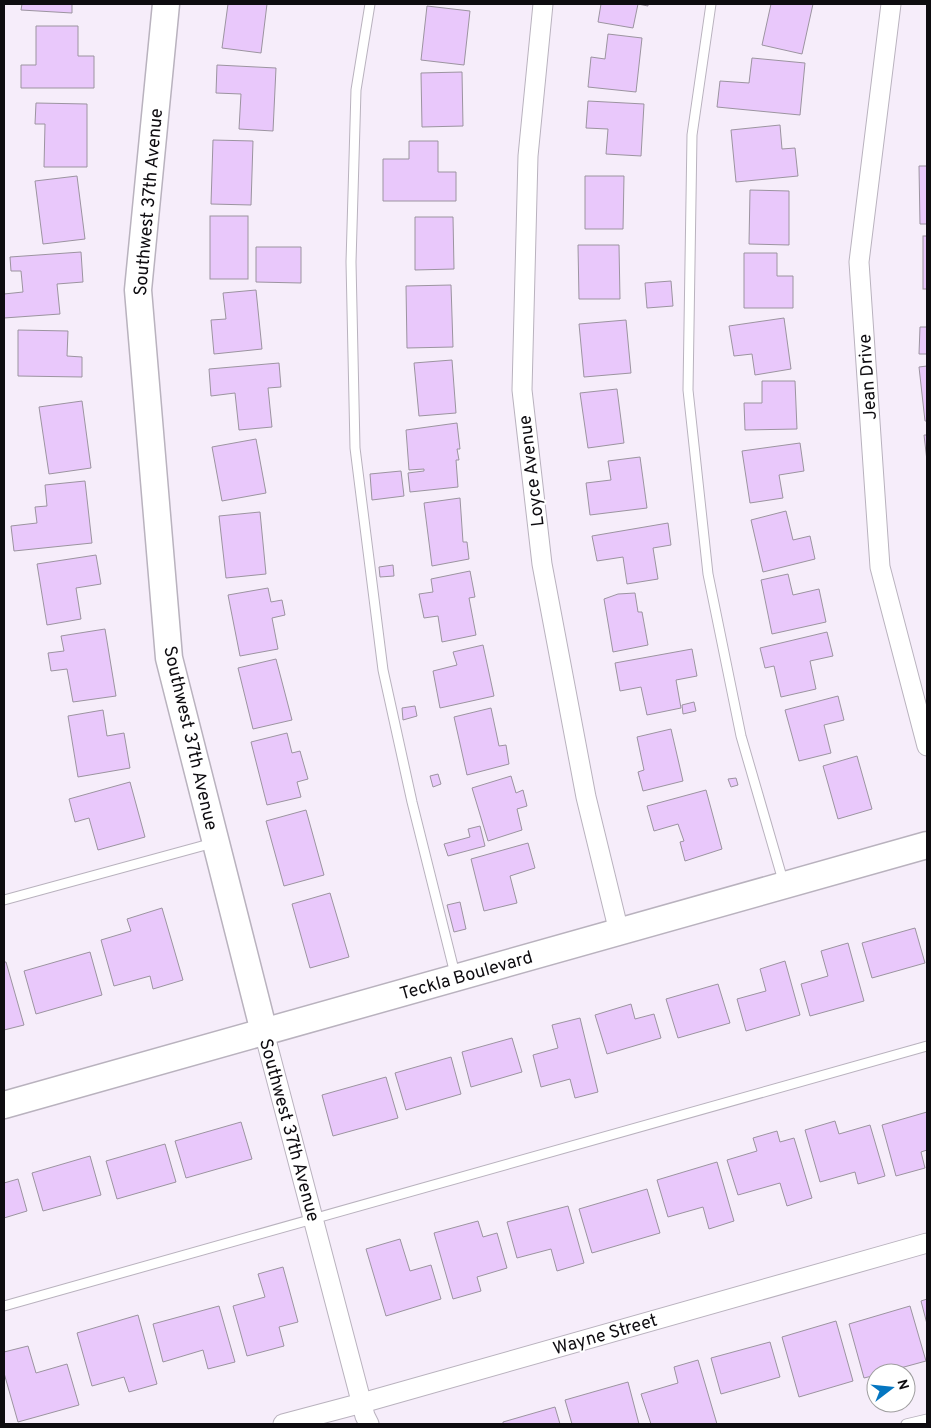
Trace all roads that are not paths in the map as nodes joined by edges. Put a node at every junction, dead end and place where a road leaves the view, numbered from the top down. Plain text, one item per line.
1 (166, 4) edge
2 (370, 4) edge
3 (543, 4) edge
4 (711, 4) edge
5 (891, 4) edge
6 (927, 746) edge
7 (216, 843) junction
8 (927, 845) edge
9 (785, 885) junction
10 (4, 900) edge
11 (619, 932) junction
12 (456, 978) junction
13 (264, 1032) junction
14 (927, 1046) edge
15 (4, 1105) edge
16 (314, 1219) junction
17 (927, 1243) edge
18 (4, 1306) edge
19 (362, 1403) junction
20 (927, 1418) edge
21 (283, 1424) edge
22 (369, 1424) edge
23 (906, 1424) edge

1 - 7 street, Southwest 37th Avenue
2 - 12 lane
3 - 11 street, Loyce Avenue
4 - 9 lane
5 - 6 street, Jean Drive
7 - 10 lane
7 - 13 street, Southwest 37th Avenue
8 - 9 street, Teckla Boulevard
9 - 11 street, Teckla Boulevard
11 - 12 street, Teckla Boulevard
12 - 13 street, Teckla Boulevard
13 - 15 street, Teckla Boulevard
13 - 16 street, Southwest 37th Avenue
14 - 16 lane
16 - 18 lane
16 - 19 street, Southwest 37th Avenue
17 - 19 street, Wayne Street
19 - 21 street, Wayne Street
19 - 22 street, Southwest 37th Avenue
20 - 23 lane

